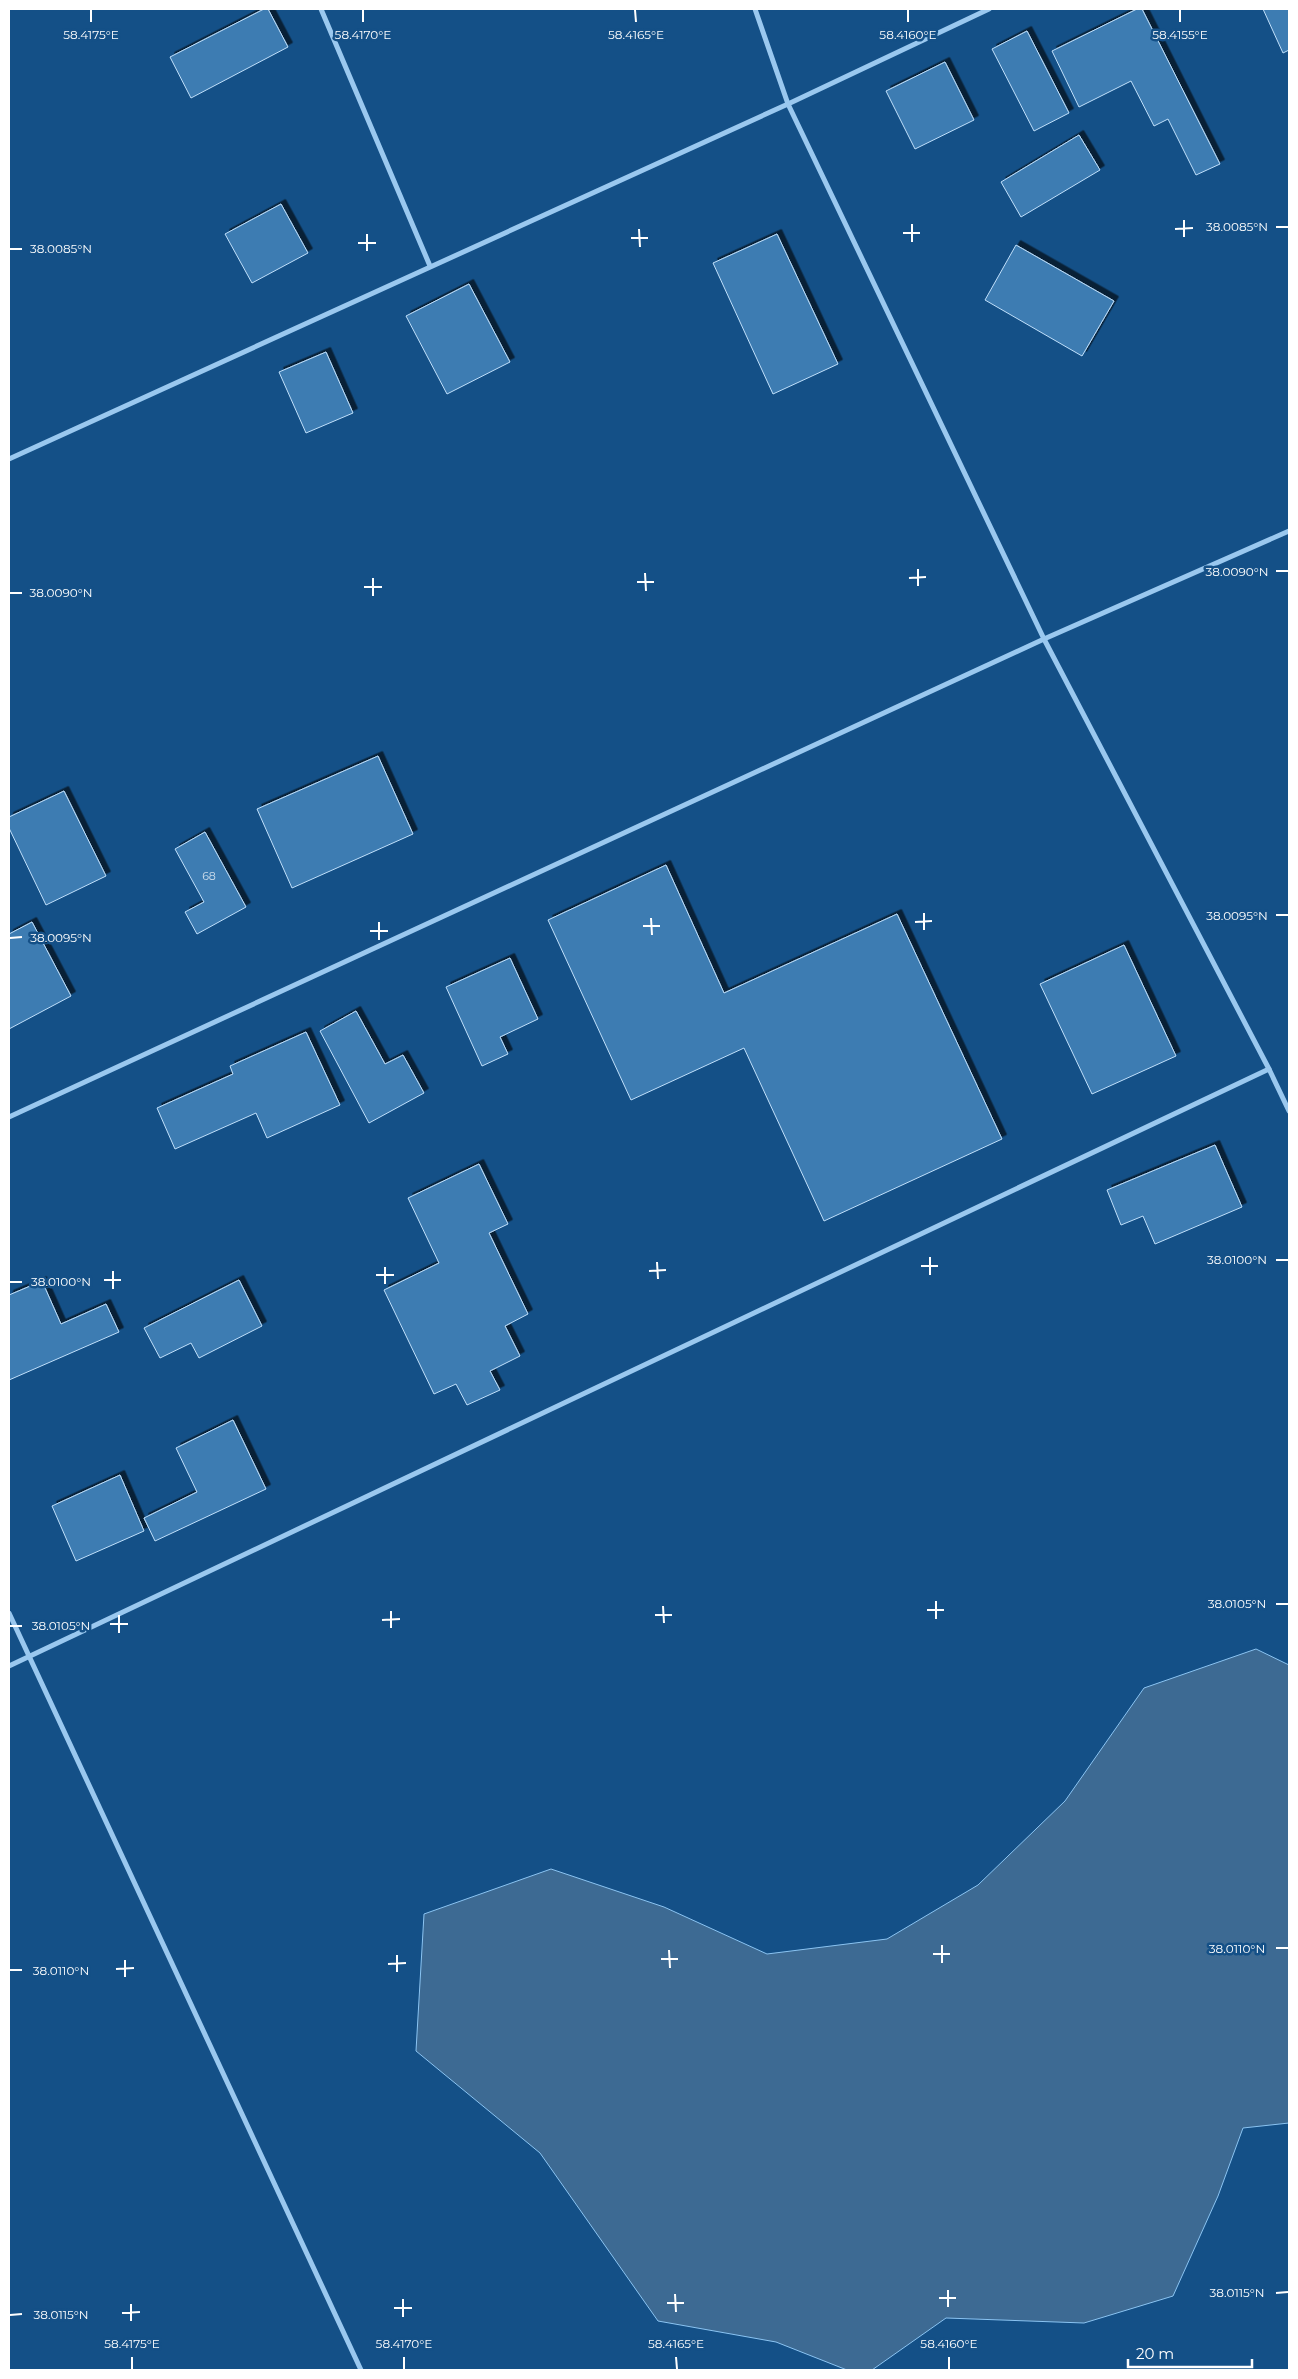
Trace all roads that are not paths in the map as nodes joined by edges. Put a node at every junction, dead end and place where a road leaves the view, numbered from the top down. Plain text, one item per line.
1 (321, 9) edge
2 (755, 9) edge
3 (990, 9) edge
4 (788, 104) junction
5 (430, 266) junction
6 (9, 458) edge
7 (1289, 531) edge
8 (1044, 638) junction
9 (1270, 1069) junction
10 (1289, 1111) edge
11 (9, 1117) edge
12 (9, 1613) edge
13 (30, 1657) junction
14 (9, 1666) edge
15 (361, 2370) edge

1 - 5 street
2 - 4 street
3 - 4 street
4 - 5 street
4 - 8 street
5 - 6 street
7 - 8 street
8 - 9 street
8 - 11 street
9 - 10 street
9 - 13 street
12 - 13 street
13 - 14 street
13 - 15 street

